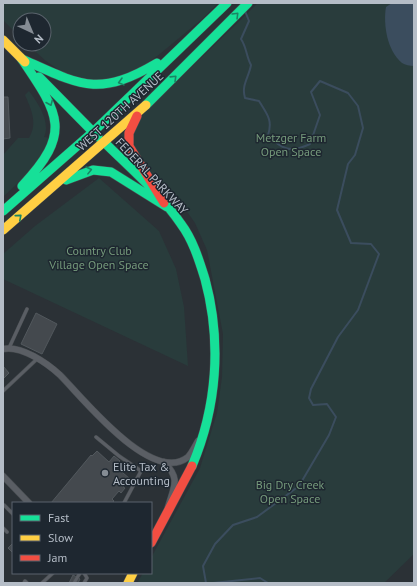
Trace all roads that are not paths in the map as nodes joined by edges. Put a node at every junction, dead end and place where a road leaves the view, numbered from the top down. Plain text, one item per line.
1 (227, 3) edge
2 (248, 3) edge
3 (3, 40) edge
4 (179, 49) junction
5 (21, 58) junction
6 (142, 109) junction
7 (93, 132) junction
8 (104, 142) junction
9 (54, 186) junction
10 (3, 203) edge
11 (166, 207) junction
12 (3, 211) edge
13 (3, 230) edge
14 (27, 309) dead end
15 (6, 348) edge
16 (37, 359) junction
17 (3, 391) edge
18 (206, 428) junction
19 (96, 437) dead end
20 (164, 462) junction
21 (3, 476) edge
22 (28, 502) edge
23 (125, 502) edge
24 (4, 505) edge
25 (12, 513) edge
26 (164, 518) junction
27 (3, 528) edge
28 (7, 532) dead end
29 (152, 541) edge
30 (52, 574) edge
31 (79, 574) edge
32 (85, 574) edge
33 (42, 583) edge
34 (74, 583) edge
35 (84, 583) edge

1 - 4 main road, WEST 120TH AVENUE
6 -> 2 main road, WEST 120TH AVENUE
3 - 5 main road
4 -> 5 main road
4 - 7 main road, WEST 120TH AVENUE
5 - 7 main road, FEDERAL PARKWAY
5 -> 10 main road
6 - 8 main road, WEST 120TH AVENUE
6 - 11 main road
7 - 8 main road, FEDERAL PARKWAY
7 - 12 main road, WEST 120TH AVENUE
8 - 9 main road, WEST 120TH AVENUE
8 - 11 main road, FEDERAL PARKWAY
9 -> 11 main road
13 -> 9 main road, WEST 120TH AVENUE
11 - 18 main road, FEDERAL PARKWAY
14 - 15 lane
15 - 16 street
16 - 17 lane
16 - 20 street
18 - 20 street
18 - 26 main road, FEDERAL PARKWAY
19 - 23 lane
20 - 26 street
21 - 22 street
24 - 25 lane
26 - 29 main road, FEDERAL PARKWAY
27 - 28 lane
30 - 33 lane
31 - 34 lane
32 - 35 lane

